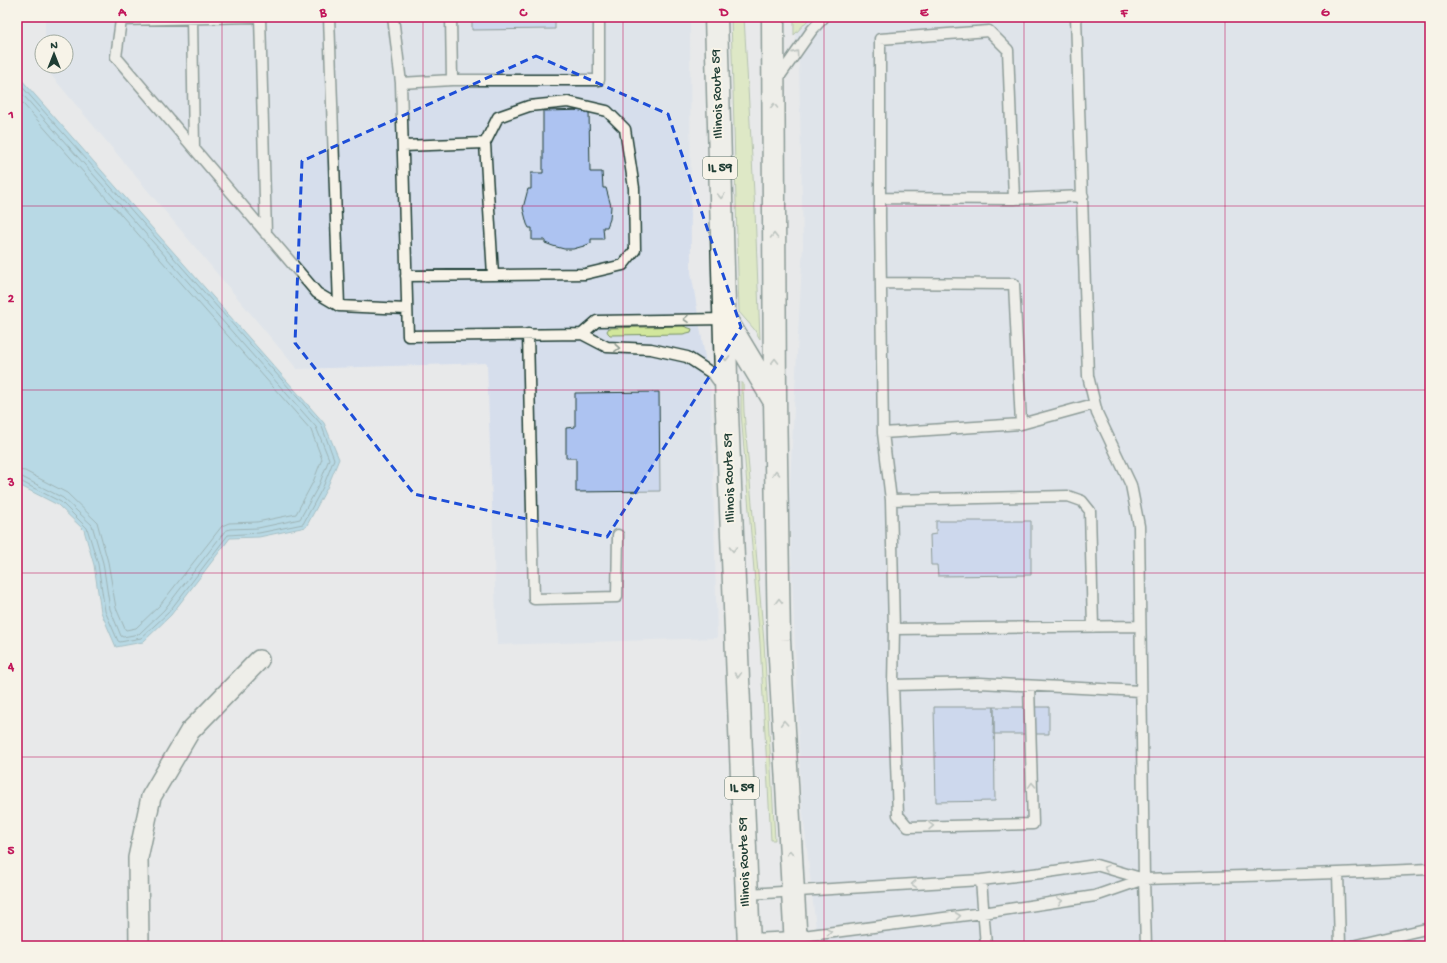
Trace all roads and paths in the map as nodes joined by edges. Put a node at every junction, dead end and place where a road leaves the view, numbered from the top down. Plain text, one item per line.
1 (254, 17) edge
2 (260, 17) edge
3 (329, 17) edge
4 (394, 17) edge
5 (451, 17) edge
6 (599, 17) edge
7 (716, 17) edge
8 (773, 17) edge
9 (824, 17) edge
10 (1076, 17) edge
11 (192, 18) junction
12 (452, 80) junction
13 (401, 83) junction
14 (773, 85) junction
15 (485, 143) junction
16 (403, 146) junction
17 (194, 148) junction
18 (1083, 196) junction
19 (880, 198) junction
20 (1014, 199) junction
21 (266, 234) junction
22 (493, 275) junction
23 (406, 276) junction
24 (881, 283) junction
25 (339, 306) junction
26 (407, 309) junction
27 (725, 319) junction
28 (528, 334) junction
29 (582, 334) junction
30 (726, 391) junction
31 (775, 400) junction
32 (1094, 404) junction
33 (1021, 424) junction
34 (883, 434) junction
35 (891, 500) junction
36 (618, 536) dead end
37 (1140, 626) junction
38 (1093, 627) junction
39 (894, 630) junction
40 (259, 660) dead end
41 (893, 685) junction
42 (1029, 686) junction
43 (1141, 691) junction
44 (1430, 869) edge
45 (1338, 873) junction
46 (1144, 879) junction
47 (981, 880) junction
48 (792, 892) junction
49 (747, 894) junction
50 (983, 913) junction
51 (1430, 928) edge
52 (796, 941) edge
53 (749, 943) edge
54 (139, 946) edge
55 (986, 946) edge
56 (1146, 946) edge
57 (1340, 946) edge
58 (1352, 946) edge

1 - 11 lane
2 - 21 lane
3 - 25 lane
4 - 13 lane
5 - 12 lane
6 - 12 lane
7 -> 27 main road, Illinois Route 59 / IL 59
8 - 14 main road
14 -> 9 lane
10 - 18 lane
11 - 17 lane
11 - 17 lane
12 - 13 lane
13 - 16 lane
31 -> 14 main road
15 - 16 lane
15 - 22 lane
15 - 22 lane
16 - 23 lane
17 - 21 lane
18 - 20 lane
18 - 32 lane
19 - 20 lane
19 - 20 lane
19 - 24 lane
21 - 25 lane
22 - 23 lane
23 - 26 lane
24 - 33 lane
24 - 34 lane
25 - 26 lane
26 - 28 lane
27 -> 29 lane
27 -> 30 main road, Illinois Route 59 / IL 59
27 - 31 main road
28 - 29 lane
28 - 36 lane
29 -> 30 lane
30 -> 49 main road, Illinois Route 59 / IL 59
48 -> 31 main road
32 - 33 lane
32 - 37 lane
33 - 34 lane
34 - 35 lane
35 - 38 lane
35 - 39 lane
37 - 38 lane
37 - 43 lane
38 - 39 lane
39 - 41 lane
40 - 54 street
41 - 42 lane
41 -> 42 lane
42 - 43 lane
43 - 46 lane
44 - 45 lane
45 - 46 lane
45 - 57 lane
46 -> 47 lane
50 -> 46 lane
46 - 56 lane
47 -> 48 lane
47 - 50 lane
48 - 49 lane
48 - 52 main road
49 - 53 main road, Illinois Route 59 / IL 59
52 -> 50 lane
50 - 55 lane
51 - 58 lane
52 - 53 lane

